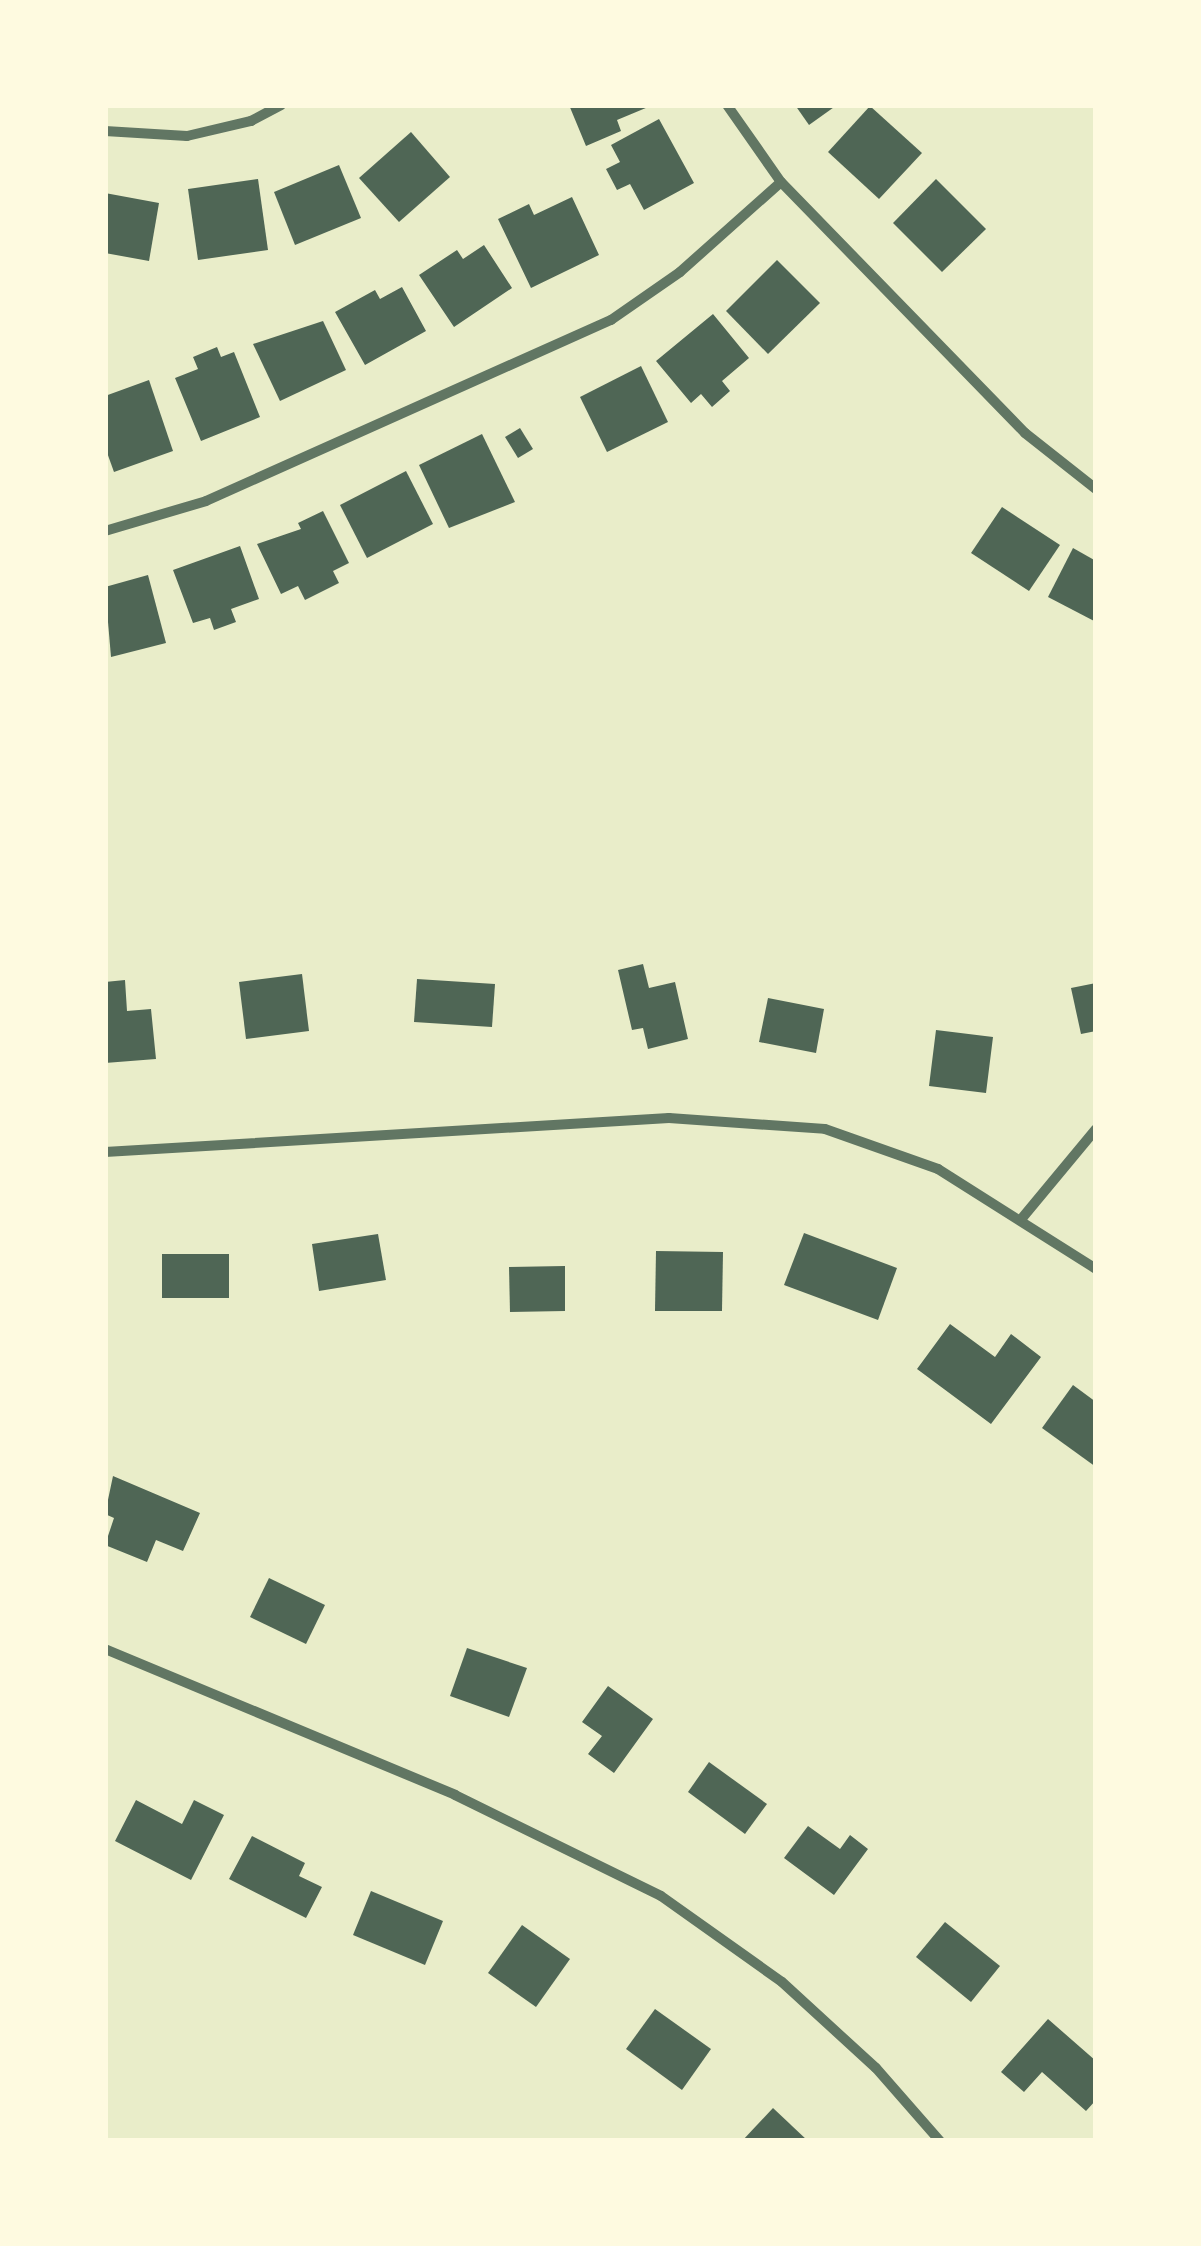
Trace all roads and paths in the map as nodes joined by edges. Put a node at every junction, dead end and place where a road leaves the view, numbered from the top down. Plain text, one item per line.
1 (281, 105) edge
2 (726, 105) edge
3 (105, 130) edge
4 (782, 182) junction
5 (1096, 488) edge
6 (105, 531) edge
7 (1096, 1129) edge
8 (105, 1152) edge
9 (1023, 1218) junction
10 (1096, 1268) edge
11 (105, 1650) edge
12 (940, 2141) edge

1 - 3 street
2 - 4 street
4 - 5 street
4 - 6 street
7 - 9 street
8 - 9 street
9 - 10 street
11 - 12 street

